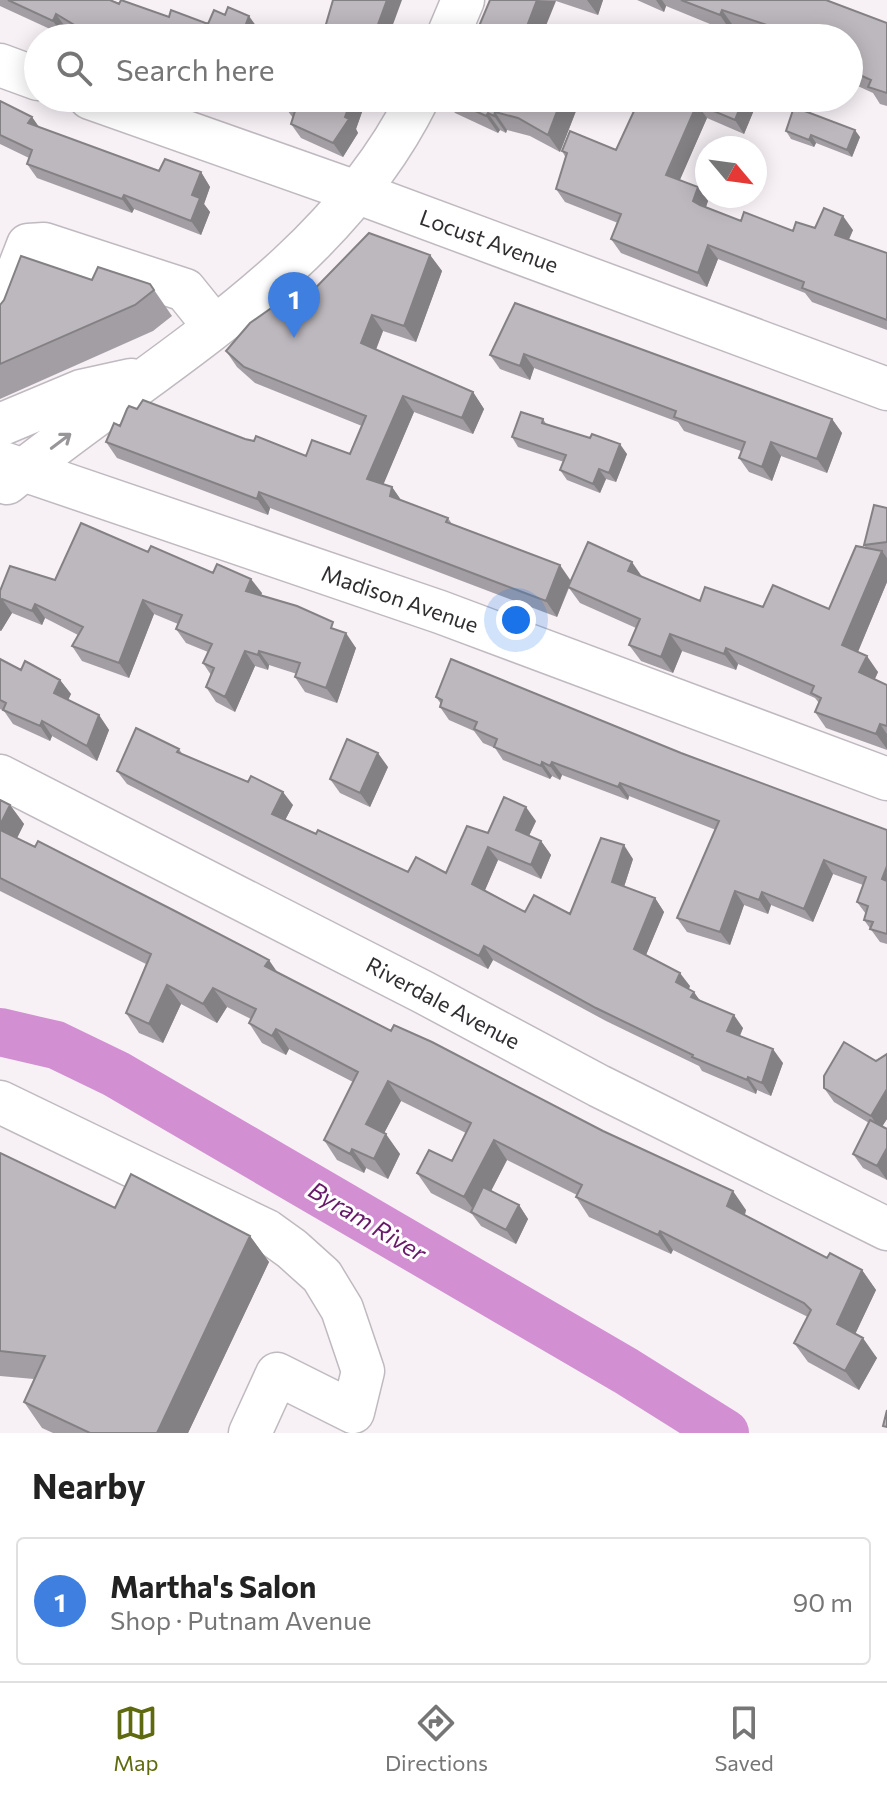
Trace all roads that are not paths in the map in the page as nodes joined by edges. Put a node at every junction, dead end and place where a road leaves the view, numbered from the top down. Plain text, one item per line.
1 (463, 0) edge
2 (453, 24) edge
3 (0, 65) edge
4 (24, 74) edge
5 (130, 112) edge
6 (409, 112) edge
7 (356, 192) junction
8 (0, 317) edge
9 (214, 326) junction
10 (144, 378) junction
11 (887, 389) edge
12 (0, 425) edge
13 (8, 474) edge
14 (0, 776) edge
15 (887, 779) edge
16 (0, 1102) edge
17 (887, 1229) edge
18 (250, 1433) edge

1 - 2 street
3 - 4 street
5 - 7 street, Locust Avenue
6 - 7 street
7 - 9 street
7 - 11 street, Locust Avenue
8 - 9 street
9 - 10 street
10 - 12 street
13 -> 10 street
13 - 15 street, Madison Avenue
14 - 17 street, Riverdale Avenue
16 - 18 street

